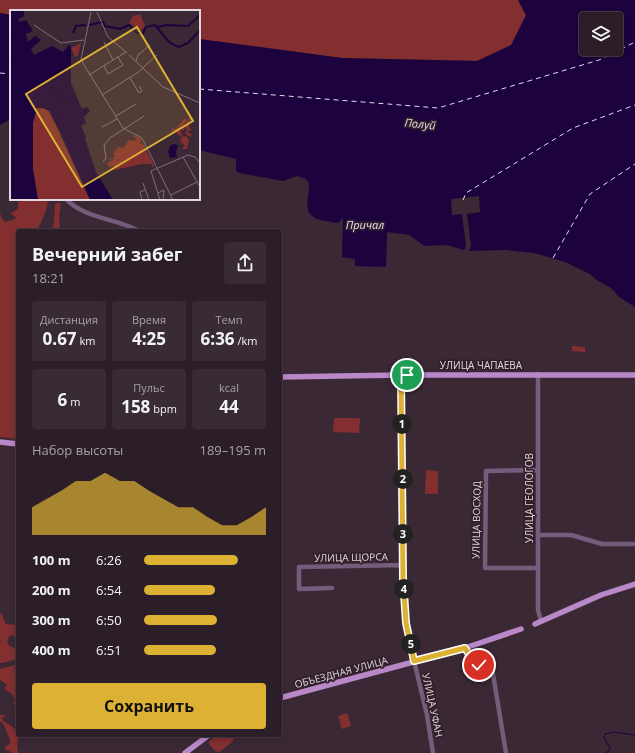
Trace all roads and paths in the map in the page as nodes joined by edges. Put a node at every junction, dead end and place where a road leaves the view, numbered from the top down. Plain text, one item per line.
1 (67, 200) edge
2 (135, 229) edge
3 (538, 374) junction
4 (401, 375) junction
5 (635, 375) edge
6 (282, 377) edge
7 (0, 442) edge
8 (16, 444) edge
9 (538, 470) junction
10 (539, 535) junction
11 (635, 544) edge
12 (403, 565) junction
13 (538, 568) junction
14 (635, 584) edge
15 (332, 588) dead end
16 (538, 623) joint
17 (521, 629) dead end
18 (465, 648) junction
19 (414, 661) junction
20 (282, 697) edge
21 (206, 737) edge
22 (185, 753) edge
23 (433, 753) edge
24 (506, 753) edge

1 - 2 street
3 - 4 main road, УЛИЦА ЧАПАЕВА
3 - 5 main road, УЛИЦА ЧАПАЕВА
3 - 9 street, УЛИЦА ГЕОЛОГОВ
4 - 6 main road, УЛИЦА ЧАПАЕВА
4 - 12 street, УЛИЦА УФАН
7 - 8 main road
9 - 10 street, УЛИЦА ГЕОЛОГОВ
9 - 13 street, УЛИЦА ВОСХОД
10 - 11 street
10 - 13 street, УЛИЦА ГЕОЛОГОВ
12 - 15 street, УЛИЦА ЩОРСА
12 - 19 street, УЛИЦА УФАН
13 - 16 street, УЛИЦА ГЕОЛОГОВ
14 - 16 main road
17 - 18 main road, ОБЪЕЗДНАЯ УЛИЦА
18 - 19 main road, ОБЪЕЗДНАЯ УЛИЦА
18 - 24 street
19 - 20 main road, ОБЪЕЗДНАЯ УЛИЦА
19 - 23 street, УЛИЦА УФАН
21 - 22 main road

